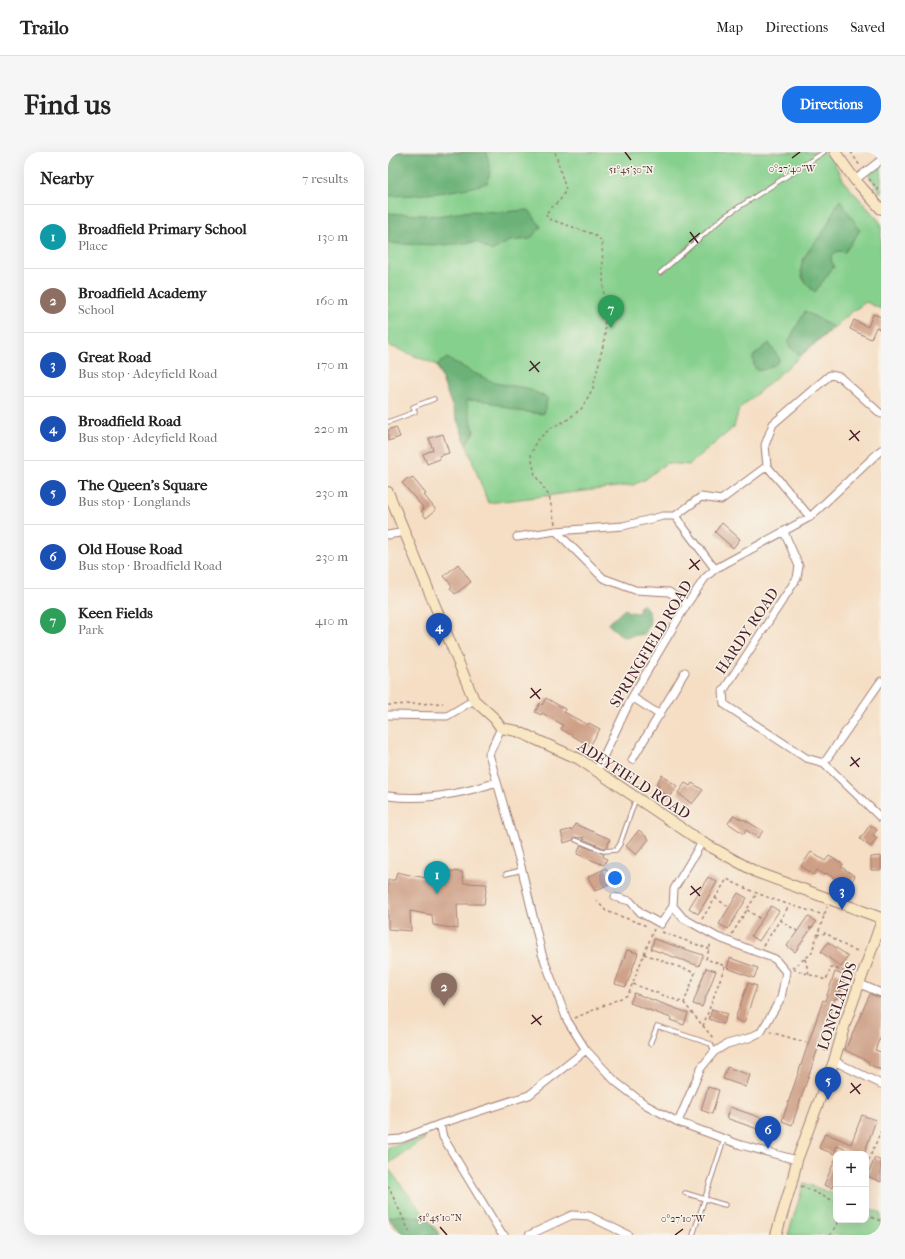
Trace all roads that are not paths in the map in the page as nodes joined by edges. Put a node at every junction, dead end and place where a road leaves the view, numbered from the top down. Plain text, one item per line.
1 (824, 152) edge
2 (834, 152) edge
3 (881, 160) edge
4 (855, 180) junction
5 (881, 209) edge
6 (660, 273) dead end
7 (434, 399) dead end
8 (881, 414) edge
9 (388, 422) edge
10 (881, 450) edge
11 (767, 466) junction
12 (388, 492) edge
13 (675, 516) junction
14 (810, 517) junction
15 (556, 531) junction
16 (405, 532) junction
17 (784, 532) junction
18 (388, 535) edge
19 (517, 537) dead end
20 (715, 569) junction
21 (687, 604) junction
22 (685, 672) dead end
23 (881, 681) edge
24 (632, 698) junction
25 (474, 700) junction
26 (388, 715) edge
27 (660, 715) junction
28 (501, 728) junction
29 (632, 760) dead end
30 (824, 763) junction
31 (597, 770) junction
32 (497, 782) junction
33 (388, 796) edge
34 (636, 797) junction
35 (881, 818) edge
36 (576, 840) dead end
37 (702, 842) junction
38 (522, 870) junction
39 (506, 874) dead end
40 (615, 897) dead end
41 (673, 906) junction
42 (881, 918) edge
43 (881, 923) edge
44 (861, 981) junction
45 (881, 993) edge
46 (650, 1044) dead end
47 (586, 1050) junction
48 (714, 1052) junction
49 (834, 1061) junction
50 (881, 1084) edge
51 (678, 1122) junction
52 (440, 1124) junction
53 (724, 1139) junction
54 (388, 1140) edge
55 (797, 1160) junction
56 (685, 1193) dead end
57 (705, 1199) junction
58 (725, 1205) dead end
59 (502, 1234) edge
60 (529, 1235) edge
61 (628, 1235) edge
62 (693, 1235) edge
63 (776, 1235) edge

1 - 6 lane
2 - 4 street
3 - 4 street
4 - 5 street
7 - 9 lane
8 - 11 street
10 - 14 street, SPRINGFIELD ROAD
11 - 13 street
11 - 14 street
12 - 16 street
13 - 15 street
13 - 20 street
14 - 17 street, SPRINGFIELD ROAD
15 - 19 street
15 - 21 street
16 - 18 street
16 - 25 street
17 - 20 street, SPRINGFIELD ROAD
17 - 30 street, HARDY ROAD
20 - 21 street, SPRINGFIELD ROAD
21 - 24 street, SPRINGFIELD ROAD
22 - 27 street
23 - 30 street
24 - 27 street
24 - 31 street, SPRINGFIELD ROAD
25 - 26 street
25 - 28 street
27 - 29 street
28 - 31 street, ADEYFIELD ROAD
28 - 32 street
30 - 35 street
31 - 34 street, ADEYFIELD ROAD
32 - 33 street
32 - 38 street
34 - 36 lane
34 - 37 street, ADEYFIELD ROAD
37 - 41 street
37 - 42 street, ADEYFIELD ROAD
38 - 39 lane
38 - 47 street
40 - 41 street
41 - 48 street
43 - 44 street, LONGLANDS
44 - 45 street
44 - 49 street, LONGLANDS
46 - 48 lane
47 - 51 street
47 - 52 street
48 - 51 street
49 - 50 street
49 - 55 street, LONGLANDS
51 - 53 street
52 - 54 street
52 - 59 street
53 - 55 street
53 - 57 lane
55 - 63 street, LONGLANDS
56 - 57 lane
57 - 58 lane
57 - 62 lane
60 - 61 street

